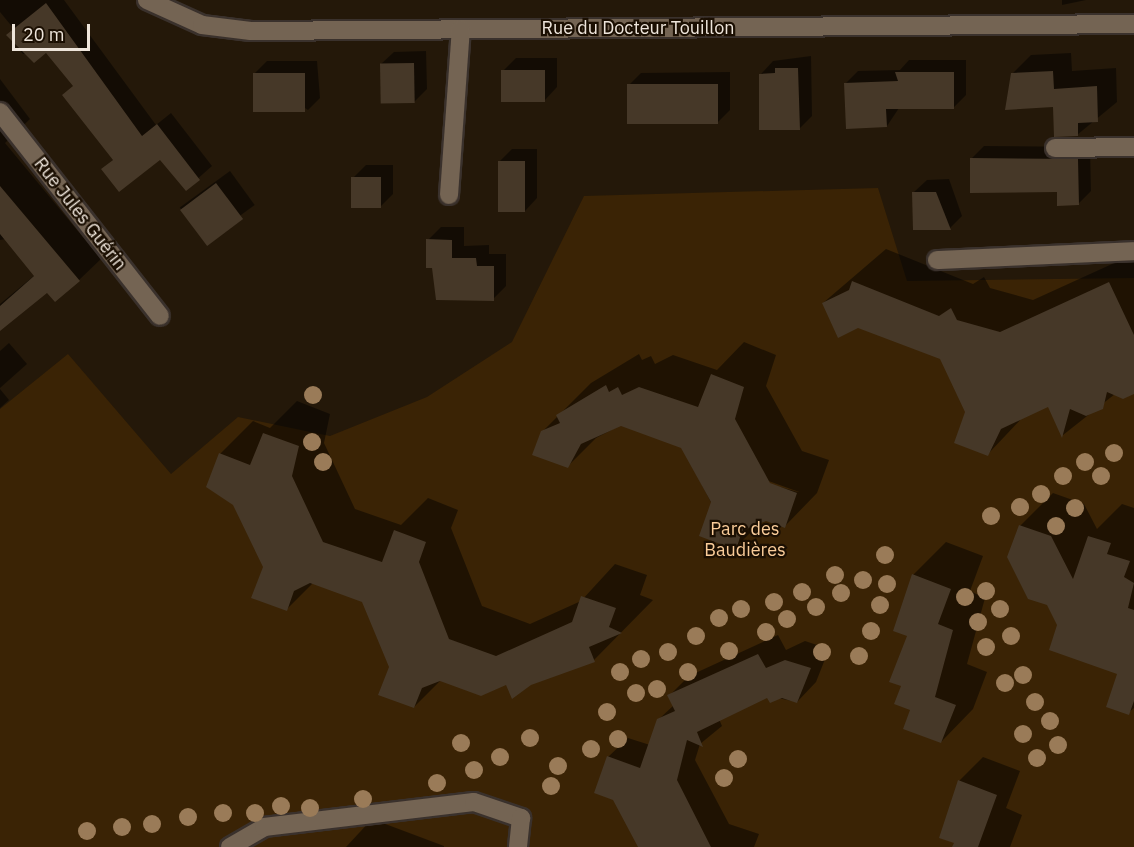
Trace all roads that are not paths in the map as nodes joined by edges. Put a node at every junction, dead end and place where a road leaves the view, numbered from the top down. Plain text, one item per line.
1 (147, 0) edge
2 (1134, 24) edge
3 (461, 29) junction
4 (0, 112) edge
5 (1134, 147) edge
6 (1055, 148) dead end
7 (449, 195) dead end
8 (1134, 251) edge
9 (937, 260) dead end
10 (160, 316) dead end
11 (230, 847) edge
12 (519, 847) edge

1 - 3 street, Rue du Docteur Touillon
2 - 3 street, Rue du Docteur Touillon
3 - 7 street
4 - 10 street, Rue Jules Guérin
5 - 6 street
8 - 9 street
11 - 12 street

